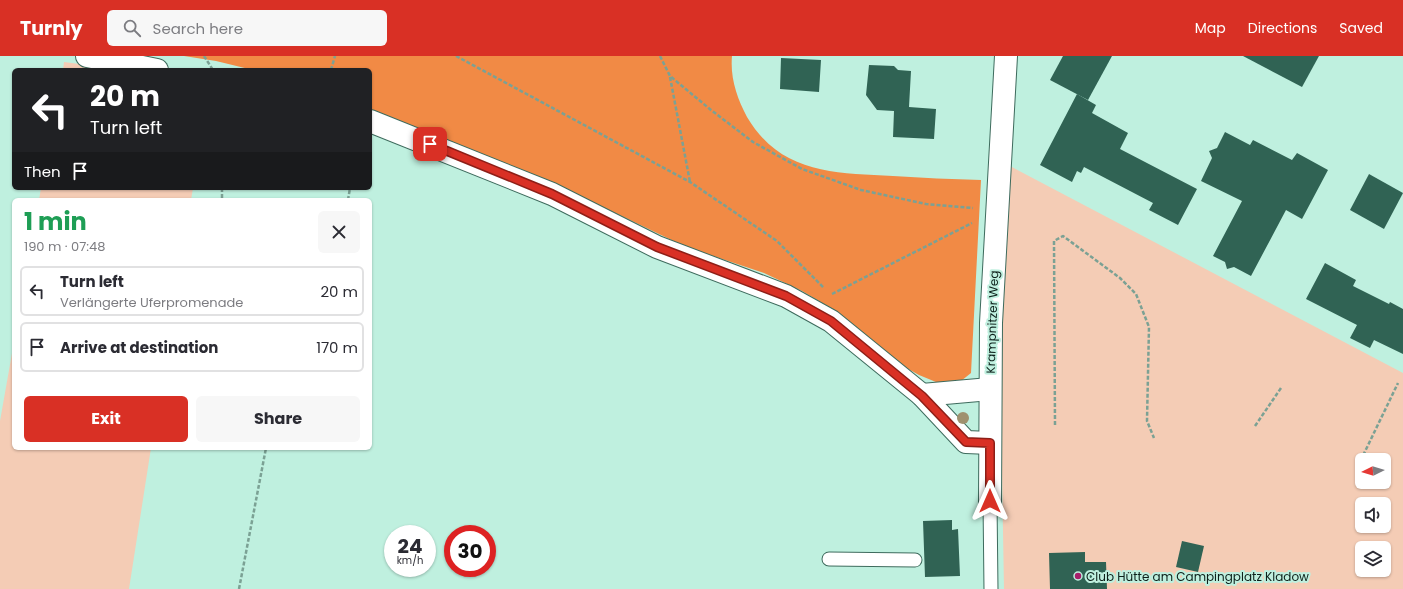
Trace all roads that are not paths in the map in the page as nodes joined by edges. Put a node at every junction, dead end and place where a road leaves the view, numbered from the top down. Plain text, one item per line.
1 (87, 56) edge
2 (1006, 56) edge
3 (148, 68) edge
4 (372, 122) edge
5 (990, 389) junction
6 (922, 396) junction
7 (990, 443) junction
8 (990, 501) joint
9 (829, 559) dead end
10 (914, 560) dead end
11 (991, 589) edge

1 - 3 street
2 - 5 street, Krampnitzer Weg
4 - 6 street
5 - 6 street
5 - 7 street, Krampnitzer Weg
6 - 7 street
7 - 8 street, Krampnitzer Weg
8 - 11 lane, Krampnitzer Weg
9 - 10 lane

